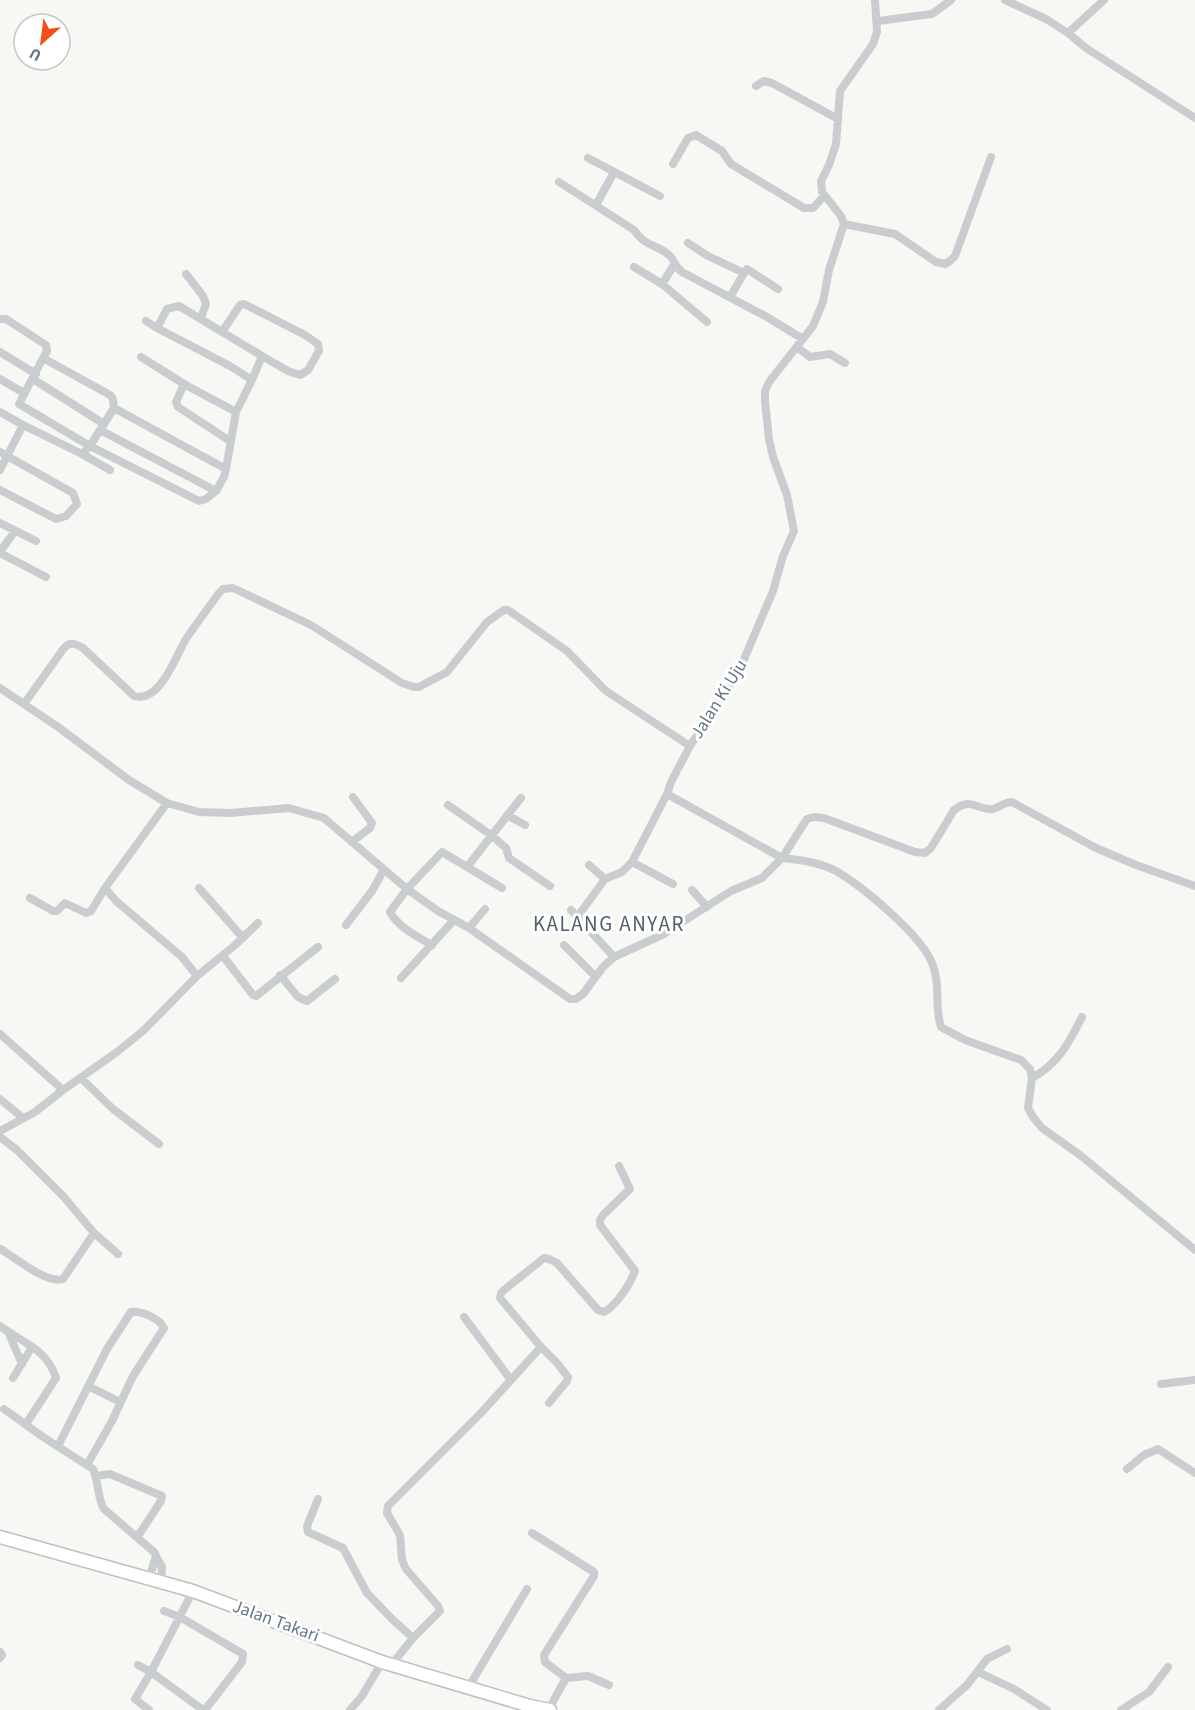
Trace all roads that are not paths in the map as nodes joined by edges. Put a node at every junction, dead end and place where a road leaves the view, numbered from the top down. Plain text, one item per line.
1 (875, 0) edge
2 (951, 0) edge
3 (1005, 0) edge
4 (1104, 0) edge
5 (878, 21) junction
6 (1068, 33) junction
7 (756, 86) dead end
8 (1195, 117) edge
9 (838, 119) junction
10 (991, 157) dead end
11 (588, 158) dead end
12 (673, 164) dead end
13 (614, 172) junction
14 (559, 182) dead end
15 (660, 196) dead end
16 (824, 196) junction
17 (596, 205) junction
18 (844, 224) junction
19 (688, 243) dead end
20 (674, 265) junction
21 (634, 267) dead end
22 (744, 273) junction
23 (186, 274) dead end
24 (662, 284) junction
25 (778, 288) dead end
26 (730, 297) junction
27 (201, 318) junction
28 (0, 319) edge
29 (146, 321) dead end
30 (707, 322) dead end
31 (157, 328) junction
32 (222, 332) junction
33 (803, 339) junction
34 (797, 347) junction
35 (0, 352) edge
36 (262, 356) junction
37 (141, 357) dead end
38 (43, 358) junction
39 (845, 363) dead end
40 (34, 376) junction
41 (0, 379) edge
42 (252, 380) junction
43 (184, 384) junction
44 (24, 393) junction
45 (114, 408) junction
46 (0, 412) edge
47 (236, 412) junction
48 (22, 425) junction
49 (102, 427) junction
50 (230, 441) junction
51 (90, 446) junction
52 (4, 454) edge
53 (82, 454) junction
54 (226, 469) junction
55 (0, 470) edge
56 (110, 470) dead end
57 (0, 490) edge
58 (216, 491) junction
59 (3, 525) edge
60 (15, 531) junction
61 (0, 536) edge
62 (36, 541) dead end
63 (0, 552) edge
64 (46, 577) dead end
65 (0, 688) edge
66 (24, 704) junction
67 (690, 746) junction
68 (667, 794) junction
69 (353, 797) dead end
70 (520, 798) dead end
71 (167, 803) junction
72 (448, 805) dead end
73 (507, 815) junction
74 (525, 825) dead end
75 (491, 835) junction
76 (353, 841) junction
77 (782, 858) junction
78 (632, 862) junction
79 (589, 865) dead end
80 (467, 867) junction
81 (383, 871) junction
82 (605, 879) junction
83 (673, 885) dead end
84 (550, 886) dead end
85 (1195, 886) edge
86 (105, 888) junction
87 (199, 888) dead end
88 (502, 888) dead end
89 (406, 890) junction
90 (692, 890) dead end
91 (30, 898) dead end
92 (707, 907) junction
93 (485, 909) dead end
94 (454, 920) junction
95 (258, 923) dead end
96 (346, 925) dead end
97 (469, 928) junction
98 (243, 938) junction
99 (432, 945) junction
100 (564, 945) dead end
101 (318, 947) dead end
102 (223, 956) junction
103 (614, 957) junction
104 (280, 975) junction
105 (197, 976) junction
106 (596, 976) junction
107 (401, 978) dead end
108 (335, 979) dead end
109 (1082, 1017) dead end
110 (0, 1034) edge
111 (81, 1078) junction
112 (1032, 1078) junction
113 (63, 1090) junction
114 (0, 1099) edge
115 (23, 1118) junction
116 (0, 1131) edge
117 (0, 1137) edge
118 (159, 1144) dead end
119 (619, 1166) dead end
120 (94, 1233) junction
121 (0, 1249) edge
122 (1195, 1250) edge
123 (118, 1254) dead end
124 (464, 1317) dead end
125 (0, 1326) edge
126 (8, 1332) junction
127 (32, 1347) junction
128 (541, 1347) junction
129 (22, 1364) junction
130 (13, 1378) dead end
131 (512, 1380) junction
132 (1195, 1380) edge
133 (1161, 1384) dead end
134 (88, 1386) junction
135 (120, 1402) junction
136 (549, 1403) dead end
137 (4, 1409) dead end
138 (26, 1424) junction
139 (58, 1446) junction
140 (87, 1464) junction
141 (1127, 1469) dead end
142 (1195, 1473) edge
143 (96, 1476) junction
144 (318, 1499) dead end
145 (532, 1533) dead end
146 (138, 1536) junction
147 (0, 1537) edge
148 (155, 1580) junction
149 (527, 1589) dead end
150 (193, 1591) junction
151 (164, 1611) dead end
152 (180, 1617) junction
153 (413, 1638) junction
154 (1007, 1649) dead end
155 (0, 1652) edge
156 (0, 1658) edge
157 (387, 1663) junction
158 (138, 1665) dead end
159 (1168, 1667) dead end
160 (151, 1672) junction
161 (978, 1672) junction
162 (566, 1678) junction
163 (609, 1685) dead end
164 (468, 1688) junction
165 (1135, 1707) edge
166 (149, 1710) edge
167 (204, 1710) edge
168 (350, 1710) edge
169 (550, 1710) edge
170 (939, 1710) edge
171 (1047, 1710) edge
172 (1121, 1710) edge

1 - 5 street
2 - 5 street
3 - 6 street
4 - 6 street
5 - 9 street
6 - 8 street
7 - 9 street
9 - 16 street
10 - 18 street
11 - 13 street
12 - 16 street
13 - 15 street
13 - 17 street
14 - 17 street
16 - 18 street
17 - 20 street
18 - 33 street, Jalan Ki Uju
19 - 22 street
20 - 24 street
20 - 26 street
21 - 24 street
22 - 25 street
22 - 26 street
23 - 27 street
24 - 30 street
26 - 33 street
27 - 31 street
27 - 32 street
28 - 38 street
29 - 31 street
31 - 42 street
32 - 36 street
32 - 36 street
33 - 34 street, Jalan Ki Uju
34 - 39 street
34 - 67 street, Jalan Ki Uju
35 - 40 street
36 - 42 street
37 - 43 street
38 - 40 street
38 - 45 street
40 - 44 street
40 - 49 street
41 - 44 street
42 - 47 street
43 - 47 street
43 - 50 street
44 - 51 street
45 - 49 street
45 - 54 street
46 - 48 street
47 - 50 street
48 - 52 street
48 - 53 street
49 - 51 street
49 - 58 street
50 - 54 street
51 - 53 street
51 - 58 street
52 - 55 street
52 - 57 street
53 - 56 street
54 - 58 street
59 - 60 street
59 - 61 street
60 - 62 street
60 - 63 street
63 - 64 street
65 - 66 street
66 - 67 street
66 - 71 street
67 - 68 street, Jalan Ki Uju
68 - 77 street
68 - 78 street, Jalan Ki Uju
69 - 76 street
70 - 73 street
71 - 76 street
71 - 86 street
72 - 75 street
73 - 74 street
73 - 75 street
75 - 80 street
75 - 84 street
76 - 81 street
77 - 85 street
77 - 92 street
77 - 112 street
78 - 82 street
78 - 83 street
79 - 82 street
80 - 88 street
80 - 89 street
81 - 89 street
81 - 96 street
82 - 103 street
86 - 91 street
86 - 105 street
87 - 98 street
89 - 94 street
89 - 99 street
90 - 92 street
92 - 103 street
93 - 97 street
94 - 97 street
94 - 99 street
95 - 98 street
97 - 106 street
98 - 102 street
99 - 107 street
100 - 106 street
101 - 104 street
102 - 104 street
102 - 105 street
103 - 106 street
104 - 108 street
105 - 111 street
109 - 112 street
110 - 113 street
111 - 113 street
111 - 118 street
112 - 122 street
113 - 115 street
114 - 115 street
115 - 116 street
117 - 120 street
119 - 128 street
120 - 121 street
120 - 123 street
124 - 131 street
125 - 126 street
126 - 127 street
126 - 129 street
127 - 129 street
127 - 138 street
128 - 131 street
128 - 136 street
129 - 130 street
131 - 153 street
132 - 133 street
134 - 135 street
134 - 135 street
134 - 139 street
135 - 140 street
137 - 138 street
138 - 139 street
139 - 140 street
140 - 143 street
141 - 142 street
143 - 146 street
143 - 146 street
144 - 153 street
145 - 162 street
146 - 148 street
147 - 148 street, Jalan Takari
148 - 150 street, Jalan Takari
149 - 164 street
150 - 152 street
150 - 157 street, Jalan Takari
151 - 152 street
152 - 160 street
152 - 167 street
153 - 157 street
154 - 161 street
155 - 156 street
157 - 164 street, Jalan Takari
157 - 168 street
158 - 160 street
159 - 165 street
160 - 166 street
160 - 167 street
161 - 170 street
161 - 171 street
162 - 163 street
162 - 169 street
164 - 169 street, Jalan Takari
165 - 172 street

